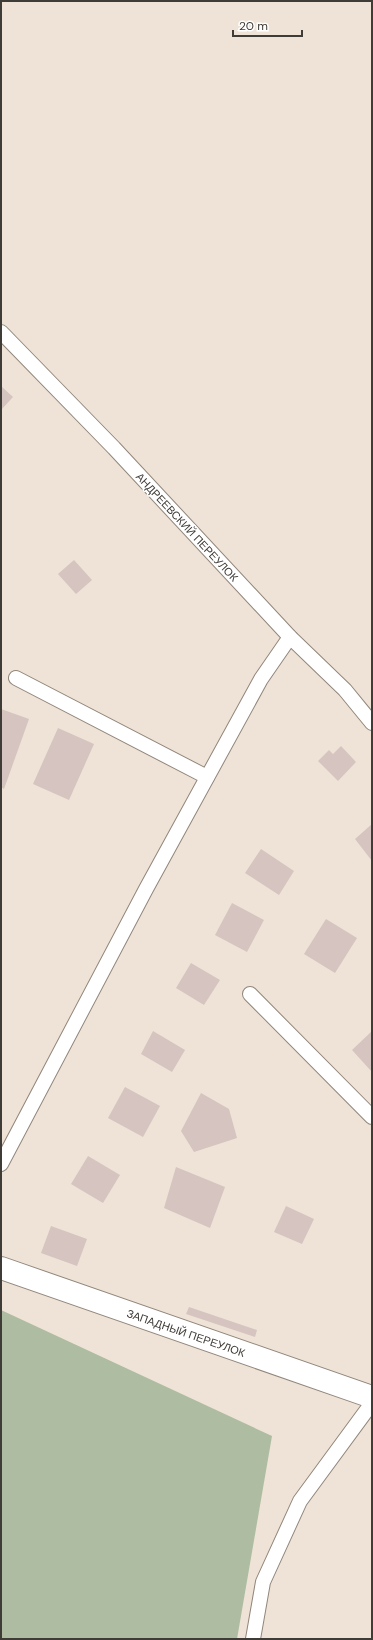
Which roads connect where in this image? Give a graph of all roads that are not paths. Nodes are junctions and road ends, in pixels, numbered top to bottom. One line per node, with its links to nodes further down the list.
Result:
1 (1, 332): 2 (lane, АНДРЕЕВСКИЙ ПЕРЕУЛОК)
2 (290, 637): 4 (lane, АНДРЕЕВСКИЙ ПЕРЕУЛОК); 5 (lane)
3 (16, 678): 5 (lane)
4 (372, 723)
5 (207, 777): 8 (lane)
6 (250, 994): 7 (lane)
7 (372, 1117)
8 (1, 1164)
9 (1, 1268): 10 (street, ЗАПАДНЫЙ ПЕРЕУЛОК)
10 (372, 1397)
11 (372, 1403): 12 (lane)
12 (252, 1639)

